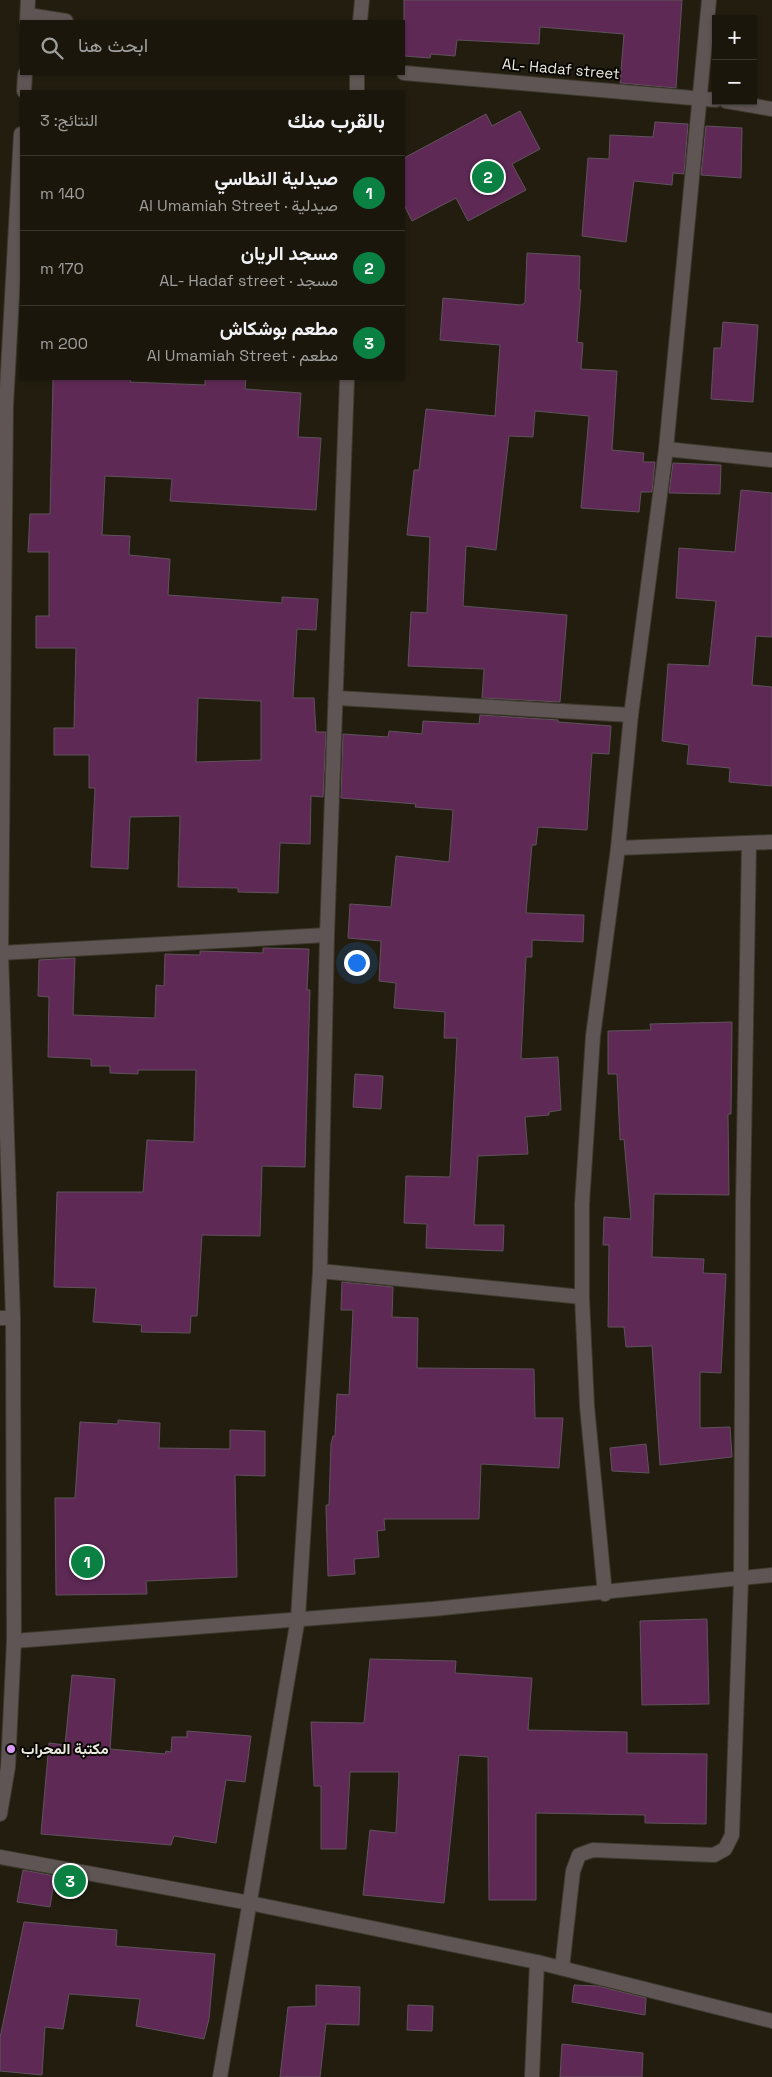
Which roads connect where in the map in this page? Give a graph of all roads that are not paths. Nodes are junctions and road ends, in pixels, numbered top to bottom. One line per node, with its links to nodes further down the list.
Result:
1 (28, 0): 4 (street)
2 (362, 0): 6 (street)
3 (709, 0): 12 (street)
4 (28, 18): 5 (street)
5 (53, 20)
6 (360, 20)
7 (405, 73): 12 (street, AL- Hadaf street)
8 (24, 75): 10 (street)
9 (357, 75): 11 (street)
10 (24, 90)
11 (357, 90)
12 (699, 97): 13 (street, AL- Hadaf street); 18 (street)
13 (712, 99)
14 (749, 105): 15 (street)
15 (772, 109)
16 (20, 152): 26 (street)
17 (348, 380): 20 (street)
18 (666, 449): 19 (street); 21 (street)
19 (772, 460)
20 (337, 698): 21 (street); 25 (street)
21 (631, 715): 24 (street)
22 (772, 842): 23 (street)
23 (749, 843): 24 (street); 31 (street)
24 (618, 848): 28 (street)
25 (327, 935): 26 (street); 27 (street)
26 (0, 953): 29 (street)
27 (320, 1272): 28 (street); 33 (street)
28 (582, 1298): 32 (street)
29 (7, 1318): 34 (street)
30 (772, 1575): 31 (street)
31 (741, 1580): 32 (street); 39 (street)
32 (605, 1594): 33 (street)
33 (298, 1618): 34 (street); 37 (street)
34 (14, 1641): 35 (street)
35 (0, 1814)
36 (0, 1857): 37 (street)
37 (250, 1903): 38 (street); 41 (street)
38 (537, 1962): 39 (street); 42 (street)
39 (562, 1968): 40 (street)
40 (772, 2021)
41 (220, 2077)
42 (532, 2077)

